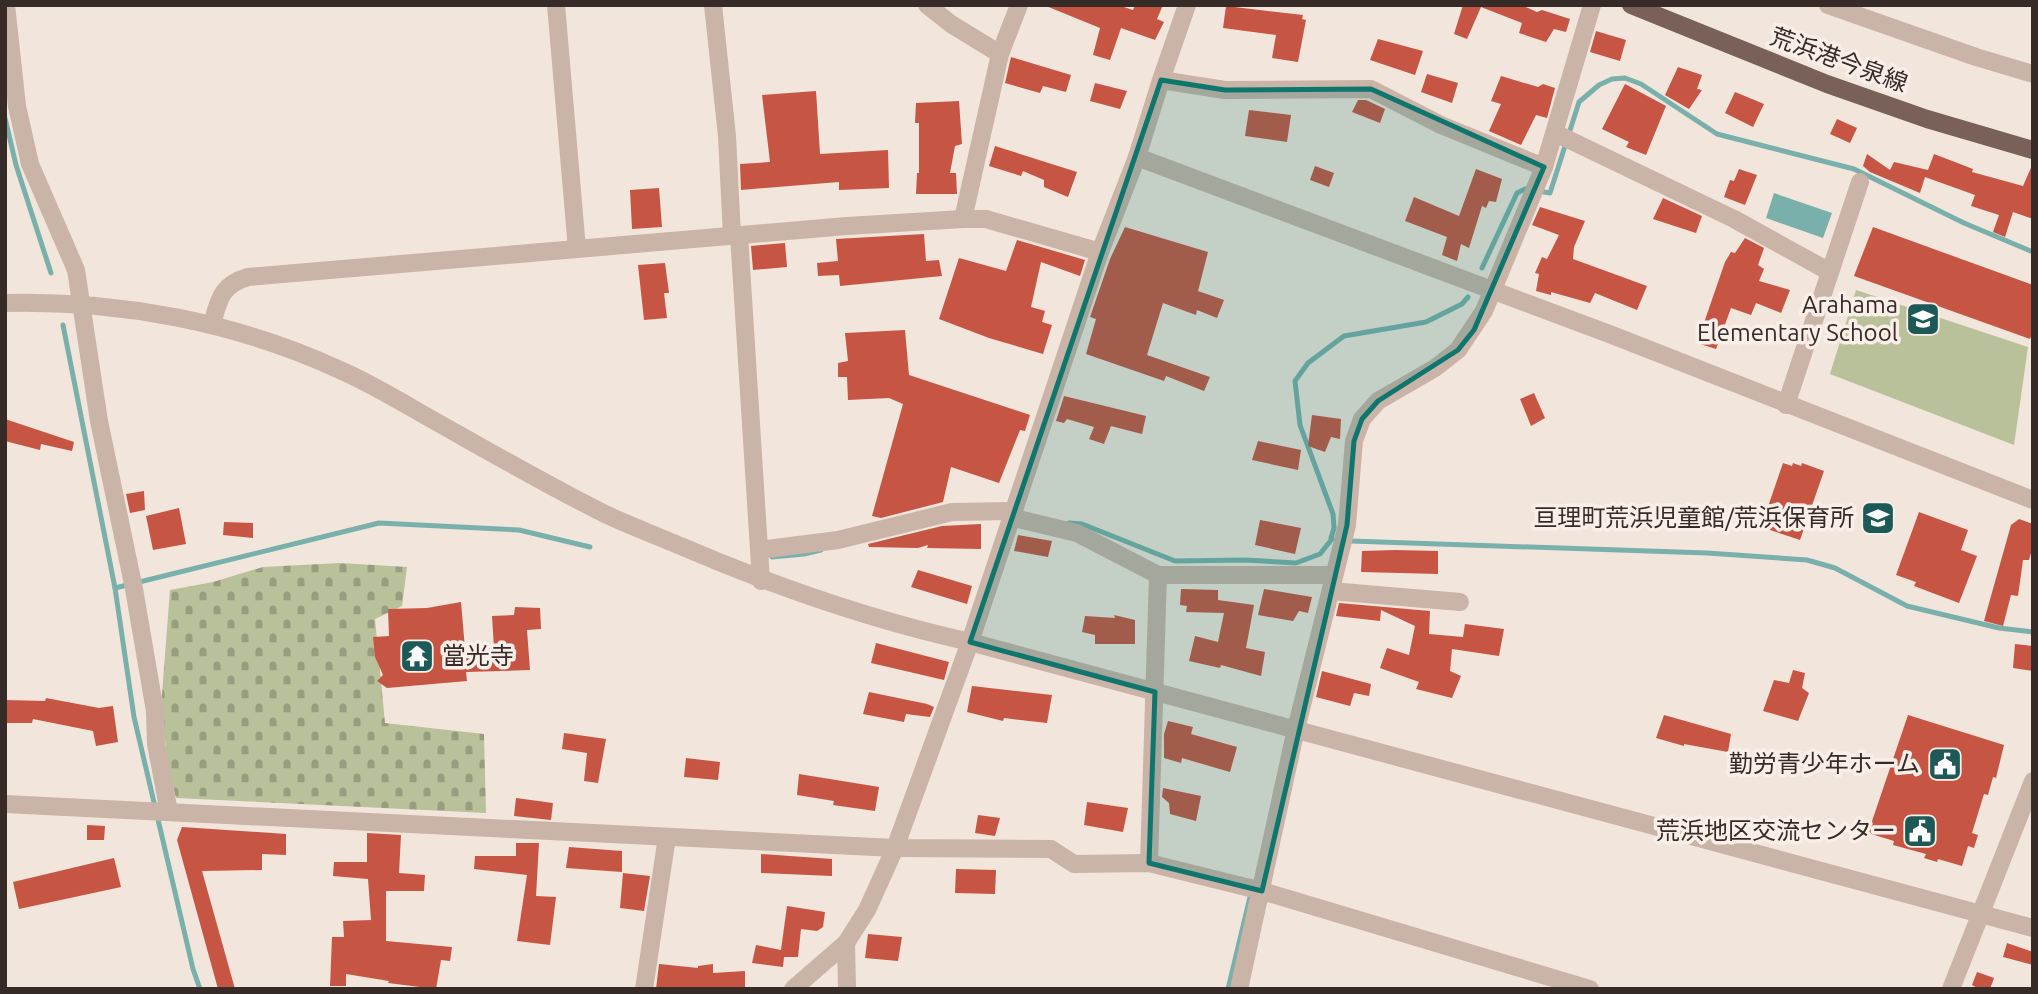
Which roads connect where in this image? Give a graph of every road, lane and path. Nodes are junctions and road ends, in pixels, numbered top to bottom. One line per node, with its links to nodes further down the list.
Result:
1 (6, 5): 25 (street)
2 (556, 5): 20 (street)
3 (713, 5): 19 (street)
4 (927, 5): 10 (street)
5 (1018, 5): 10 (street)
6 (1187, 5): 12 (street)
7 (1592, 5): 13 (street)
8 (1631, 5): 14 (main road, 荒浜港今泉線)
9 (1828, 5): 11 (street)
10 (1000, 54): 18 (street)
11 (2033, 74)
12 (1161, 80): 15 (street); 16 (street)
13 (1563, 137): 16 (street); 22 (street)
14 (2033, 150)
15 (1138, 157): 21 (street); 23 (street)
16 (1545, 167): 23 (street)
17 (1860, 181): 22 (street)
18 (963, 219): 19 (street); 21 (street)
19 (735, 235): 20 (street); 30 (street)
20 (577, 249): 26 (street)
21 (1100, 252): 29 (street)
22 (1830, 272): 27 (street)
23 (1493, 291): 27 (street); 33 (street)
24 (5, 303): 25 (street)
25 (83, 305): 26 (street); 40 (street)
26 (212, 324): 32 (street)
27 (1786, 405): 28 (street)
28 (2033, 500)
29 (1011, 514): 30 (street); 31 (street); 35 (street)
30 (766, 550): 32 (street)
31 (1158, 575): 33 (street); 36 (street)
32 (761, 580): 35 (street)
33 (1333, 583): 34 (street); 37 (street)
34 (1460, 602)
35 (970, 642): 36 (street); 42 (street)
36 (1155, 692): 37 (street); 43 (street)
37 (1296, 729): 44 (street); 45 (street)
38 (2033, 781): 45 (street)
39 (5, 804): 40 (street)
40 (159, 811): 41 (street)
41 (667, 837): 42 (street); 48 (street)
42 (894, 848): 43 (street); 47 (street)
43 (1149, 863): 44 (street)
44 (1262, 891): 51 (street); 52 (street)
45 (1981, 912): 46 (street); 53 (street)
46 (2033, 928)
47 (846, 943): 49 (street); 50 (street)
48 (644, 989)
49 (793, 989)
50 (847, 989)
51 (1239, 989)
52 (1590, 989)
53 (1951, 989)

